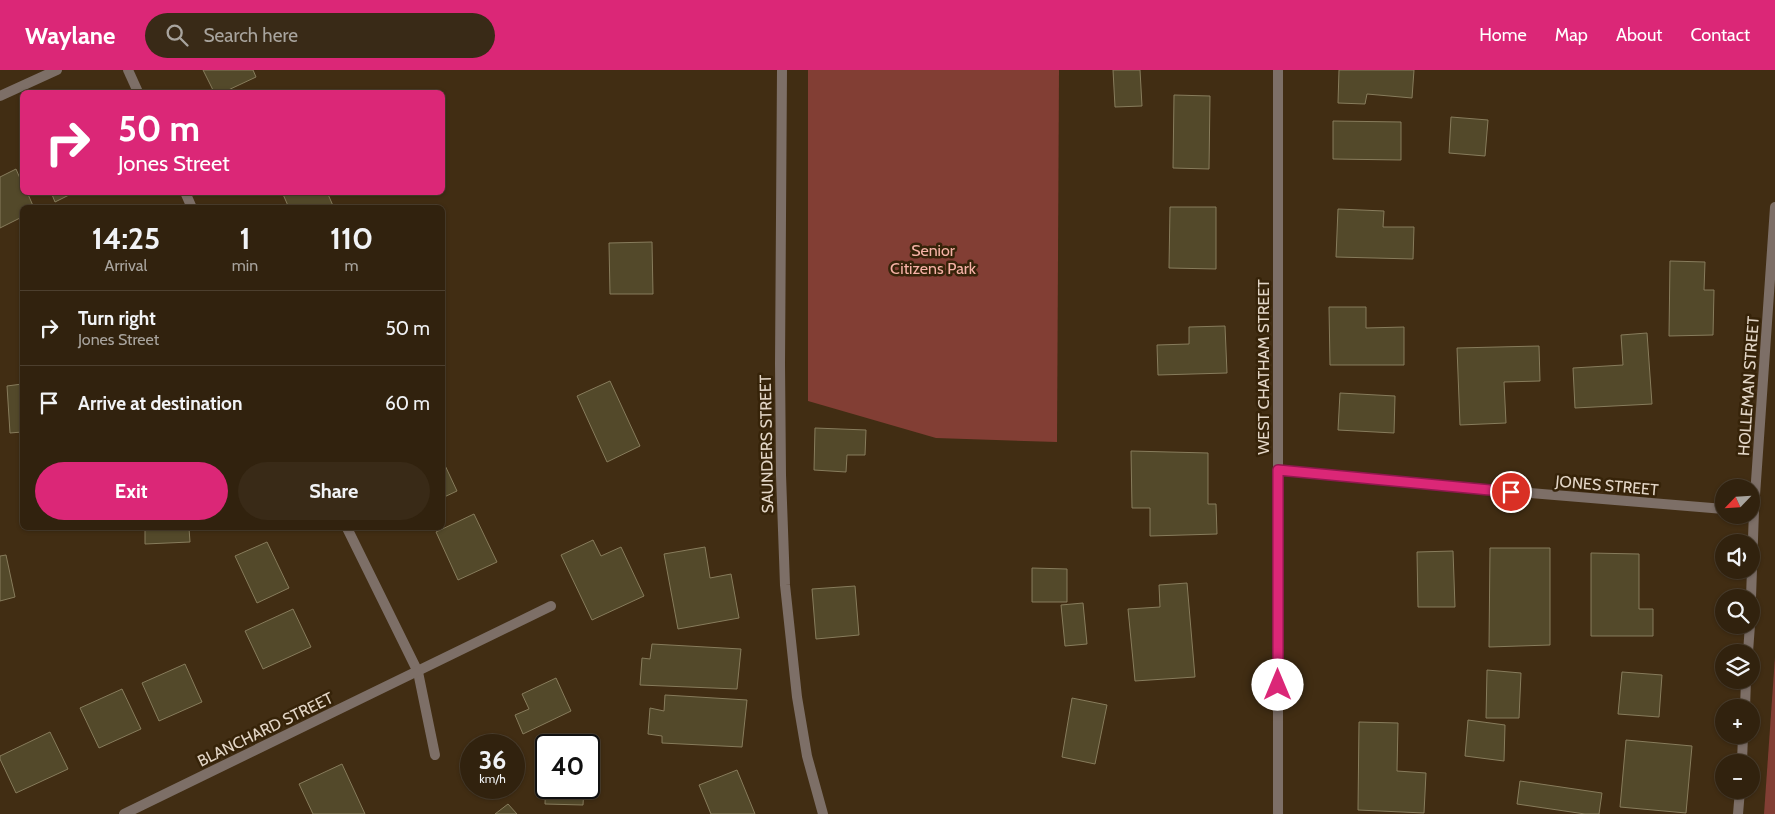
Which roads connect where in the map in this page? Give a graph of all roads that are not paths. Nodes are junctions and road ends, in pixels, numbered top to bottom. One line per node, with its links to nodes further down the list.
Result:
1 (57, 70): 6 (street)
2 (128, 70): 5 (street)
3 (782, 70): 19 (street, SAUNDERS STREET)
4 (1278, 70): 8 (street, WEST CHATHAM STREET)
5 (137, 90)
6 (0, 96)
7 (1775, 207): 9 (street, HOLLEMAN STREET)
8 (1278, 470): 10 (street, JONES STREET); 20 (street, WEST CHATHAM STREET)
9 (1755, 479)
10 (1715, 508)
11 (1753, 524): 13 (street, HOLLEMAN STREET)
12 (348, 530): 15 (street)
13 (1751, 589)
14 (551, 606): 15 (street, BLANCHARD STREET)
15 (418, 672): 16 (street); 18 (street, BLANCHARD STREET)
16 (435, 754)
17 (1739, 799): 21 (street)
18 (124, 814)
19 (823, 814)
20 (1278, 814)
21 (1738, 814)

